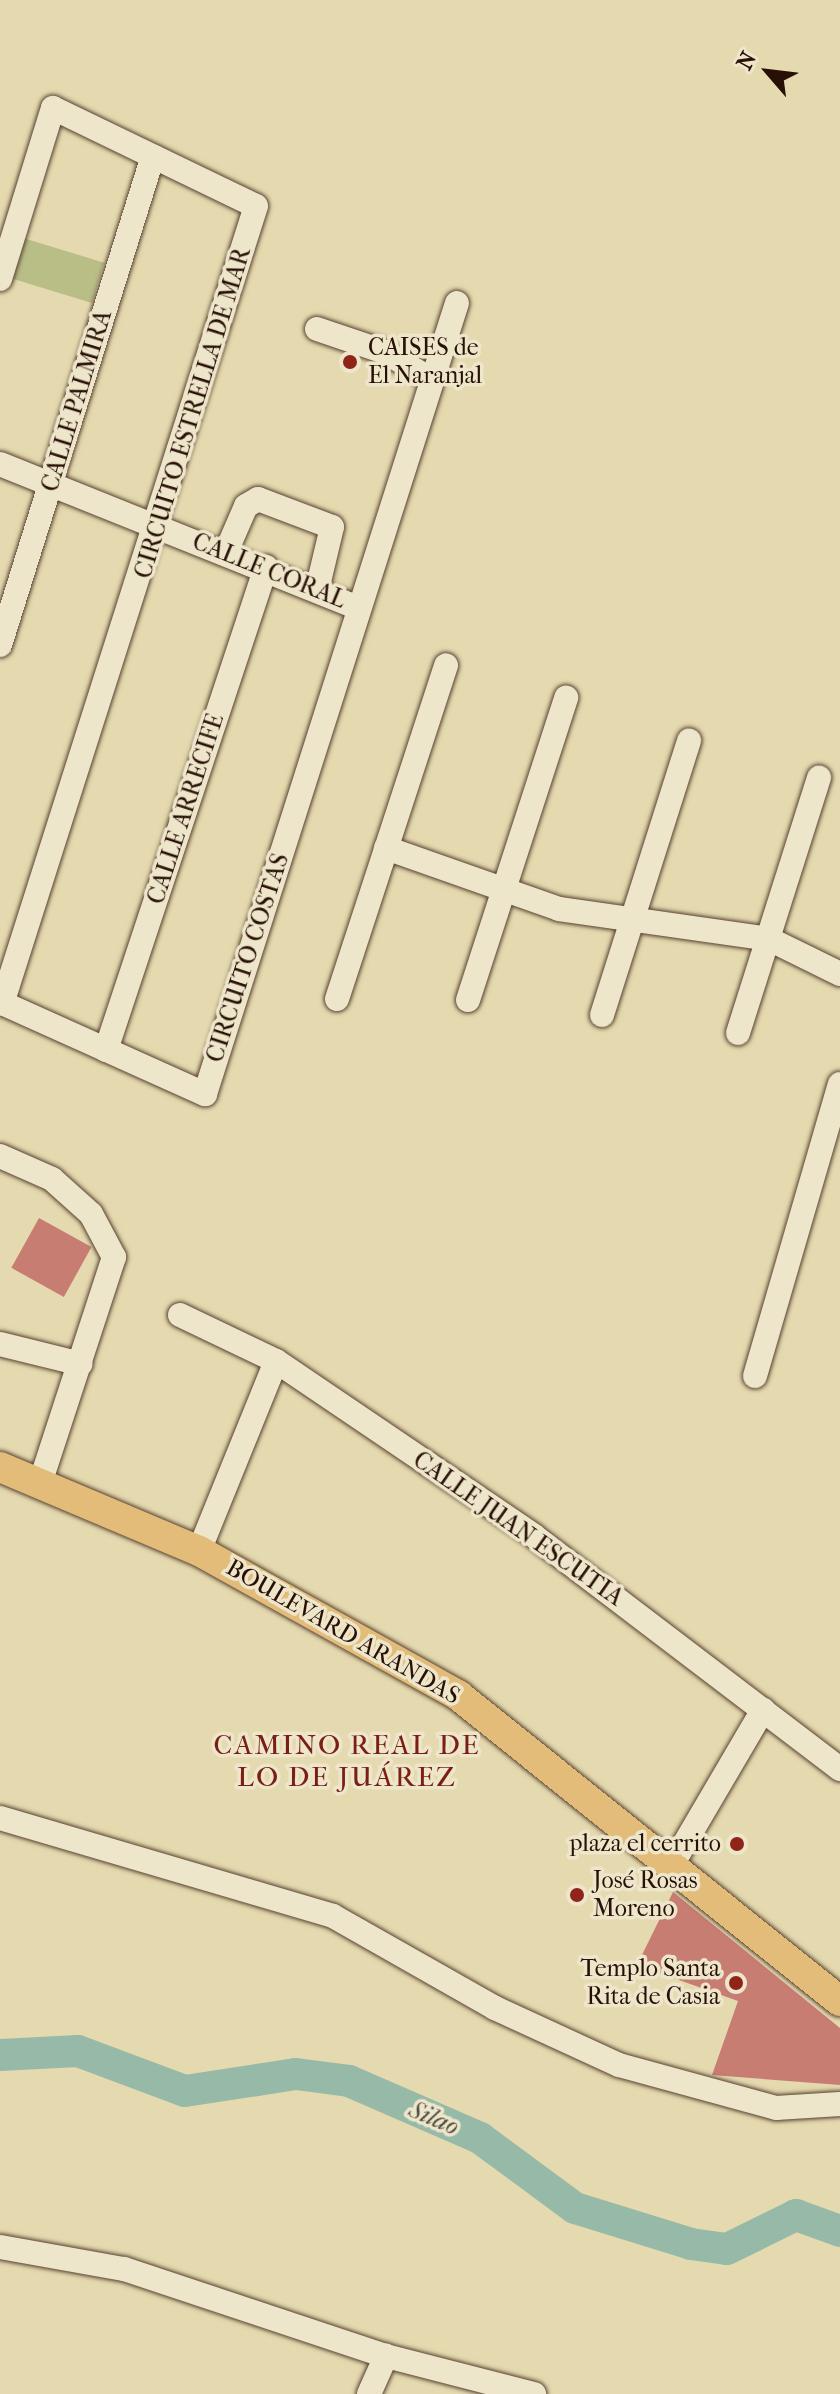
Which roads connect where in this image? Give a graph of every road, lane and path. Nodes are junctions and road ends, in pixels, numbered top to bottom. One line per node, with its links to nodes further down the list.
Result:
1 (153, 156): 2 (street, CIRCUITO ESTRELLA DE MAR); 7 (street, CALLE PALMIRA); 8 (street, CIRCUITO ESTRELLA DE MAR)
2 (0, 279)
3 (457, 303): 5 (street)
4 (317, 329): 5 (street)
5 (432, 380): 12 (street)
6 (0, 464): 7 (street, CALLE CORAL)
7 (51, 484): 8 (street, CALLE CORAL); 13 (street, CALLE PALMIRA)
8 (160, 526): 9 (street, CALLE CORAL); 25 (street, CIRCUITO ESTRELLA DE MAR)
9 (226, 552): 10 (street, CALLE CORAL); 11 (street)
10 (266, 567): 11 (street, CALLE CORAL); 28 (street, CALLE ARRECIFE)
11 (317, 590): 12 (street, CALLE CORAL)
12 (358, 608): 28 (street, CIRCUITO COSTAS)
13 (0, 645)
14 (446, 665): 18 (street)
15 (566, 698): 19 (street)
16 (689, 740): 20 (street)
17 (819, 778): 21 (street)
18 (386, 848): 19 (street); 23 (street)
19 (503, 893): 20 (street); 24 (street)
20 (632, 922): 21 (street); 26 (street)
21 (769, 939): 22 (street); 27 (street)
22 (840, 974)
23 (337, 999)
24 (468, 1000)
25 (1, 1003): 28 (street, CIRCUITO COSTAS)
26 (602, 1015)
27 (738, 1033)
28 (106, 1050)
29 (840, 1084): 35 (street)
30 (0, 1156): 34 (street)
31 (180, 1315): 33 (street, CALLE JUAN ESCUTIA)
32 (0, 1344): 34 (street)
33 (276, 1361): 38 (street); 39 (street, CALLE JUAN ESCUTIA)
34 (81, 1364): 37 (street)
35 (755, 1376)
36 (0, 1467): 37 (main road, BOULEVARD ARANDAS)
37 (41, 1480): 38 (main road, BOULEVARD ARANDAS)
38 (199, 1551): 42 (main road, BOULEVARD ARANDAS)
39 (763, 1710): 40 (street, CALLE JUAN ESCUTIA); 42 (street)
40 (840, 1769)
41 (0, 1818): 44 (street)
42 (669, 1870): 43 (main road, BOULEVARD ARANDAS)
43 (840, 2001)
44 (840, 2104)
45 (0, 2247): 46 (street)
46 (386, 2356): 47 (street); 48 (street)
47 (369, 2394)
48 (534, 2394)

